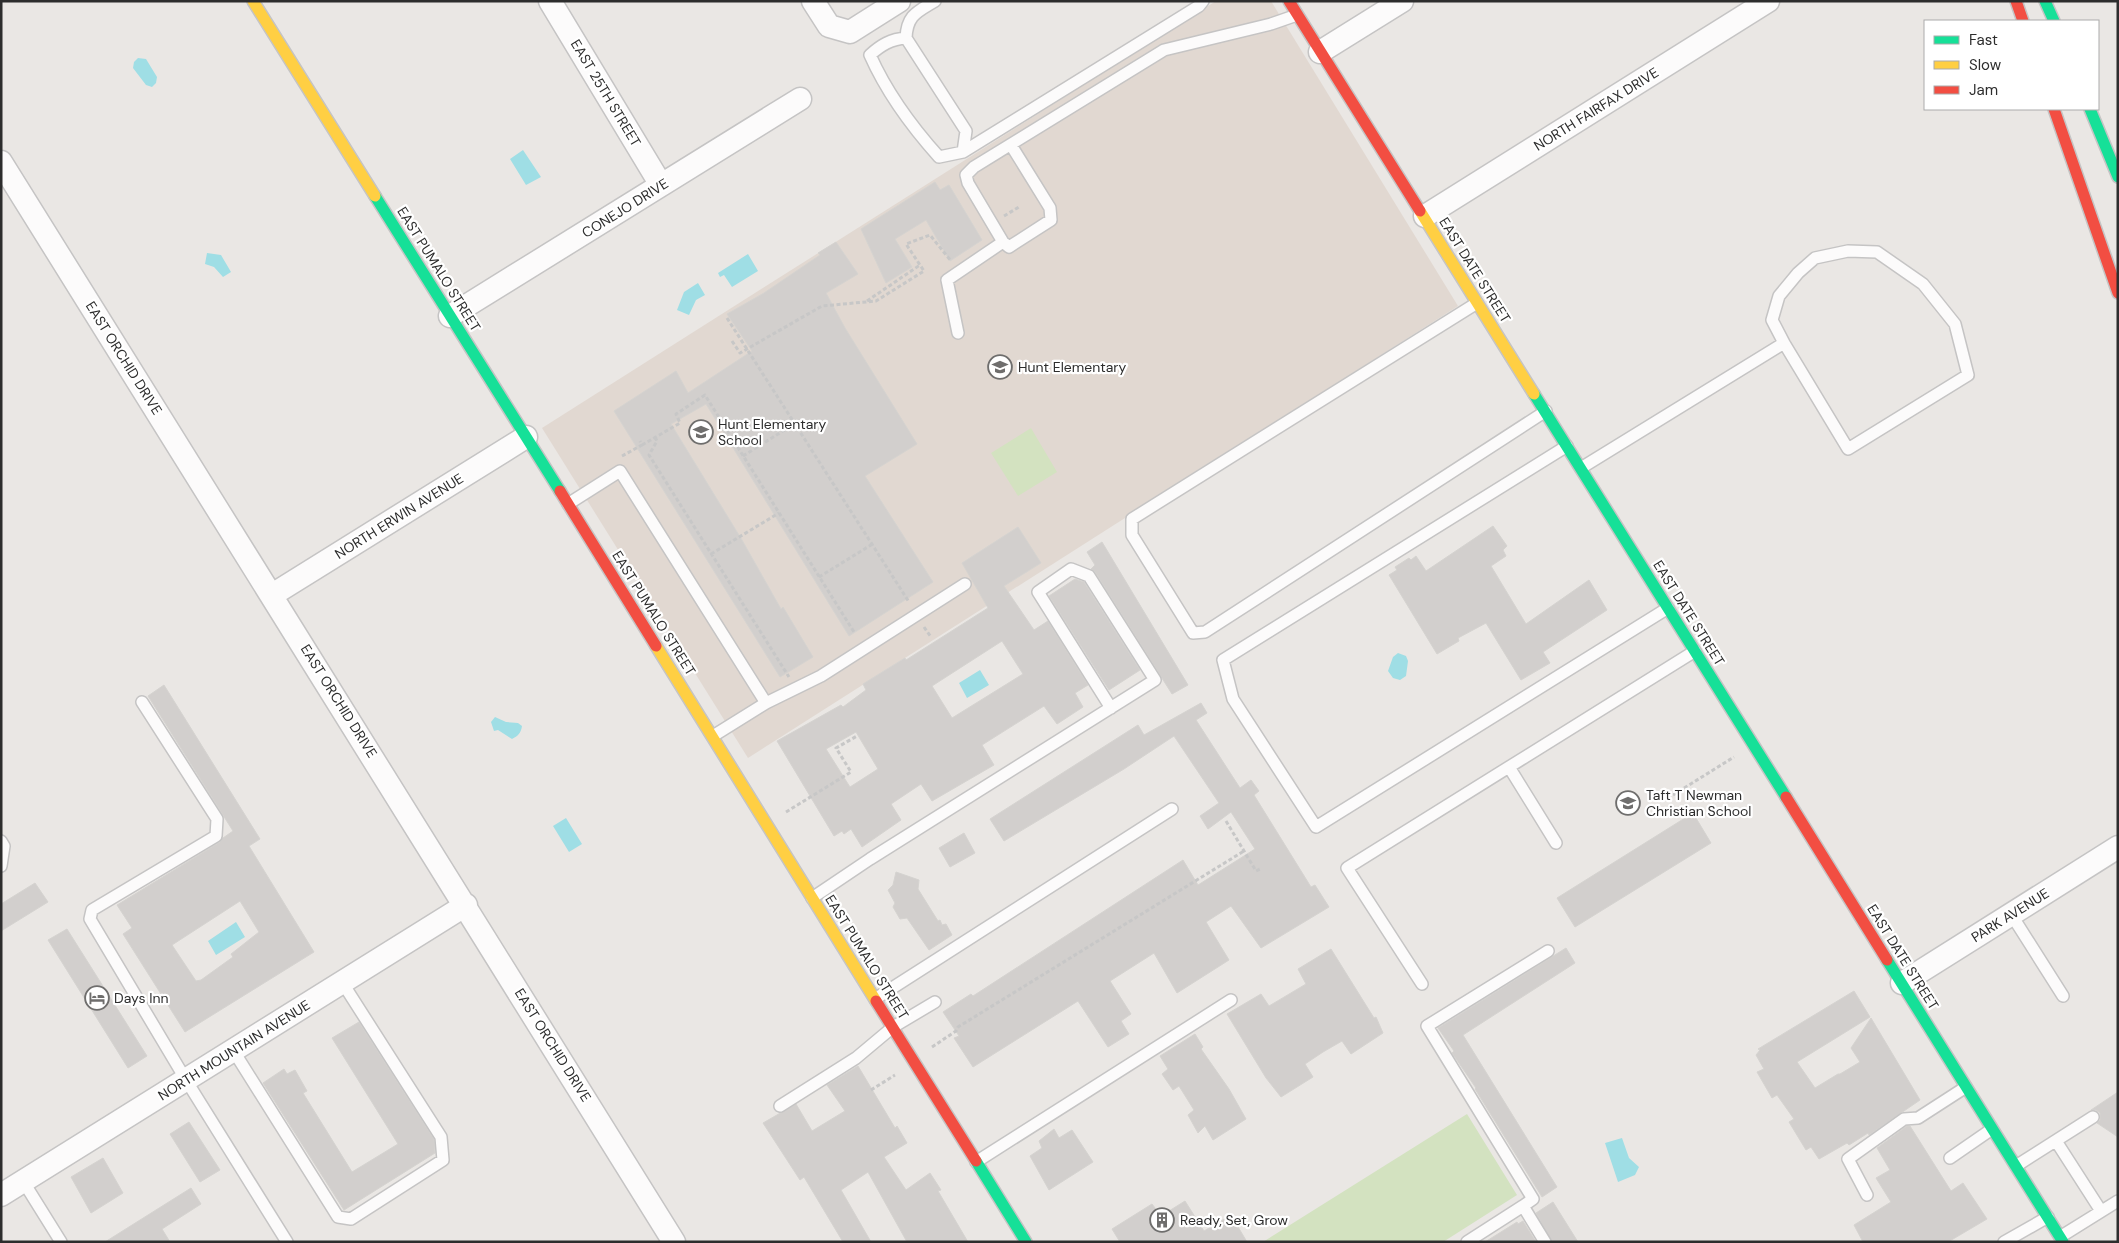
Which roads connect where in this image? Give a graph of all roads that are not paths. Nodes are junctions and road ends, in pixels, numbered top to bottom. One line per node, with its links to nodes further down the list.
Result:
1 (253, 1): 29 (main road, EAST PUMALO STREET)
2 (550, 1): 24 (street, EAST 25TH STREET)
3 (813, 1): 11 (street)
4 (935, 1): 11 (lane)
5 (1203, 1): 21 (lane)
6 (1289, 1): 12 (main road, EAST DATE STREET)
7 (1402, 1): 16 (street)
8 (1768, 1): 25 (street, NORTH FAIRFAX DRIVE)
9 (2016, 1): 13 (main road)
10 (2045, 1): 14 (main road)
11 (905, 9): 15 (lane)
12 (1297, 15): 16 (main road, EAST DATE STREET); 20 (lane)
13 (2023, 20)
14 (2054, 20)
15 (906, 38): 21 (lane); 21 (lane)
16 (1320, 52): 25 (main road, EAST DATE STREET)
17 (800, 100): 24 (street, CONEJO DRIVE)
18 (2054, 110): 27 (main road)
19 (2090, 110): 23 (main road)
20 (1011, 145): 26 (lane); 26 (lane)
21 (963, 152)
22 (1, 162): 38 (street, EAST ORCHID DRIVE)
23 (2118, 177)
24 (662, 185): 29 (street, CONEJO DRIVE)
25 (1425, 216): 28 (main road, EAST DATE STREET)
26 (1003, 242): 30 (lane)
27 (2118, 293)
28 (1477, 303): 32 (main road, EAST DATE STREET); 32 (lane)
29 (450, 316): 33 (main road, EAST PUMALO STREET)
30 (958, 333)
31 (1784, 343): 31 (lane); 35 (lane)
32 (1546, 412): 34 (main road, EAST DATE STREET)
33 (526, 436): 36 (main road, EAST PUMALO STREET); 38 (street, NORTH ERWIN AVENUE)
34 (1567, 446): 35 (main road, EAST DATE STREET); 39 (lane)
35 (1581, 468): 39 (main road, EAST DATE STREET)
36 (568, 504): 42 (lane); 44 (main road, EAST PUMALO STREET)
37 (965, 584): 42 (lane)
38 (272, 595): 52 (street, EAST ORCHID DRIVE)
39 (1668, 608): 40 (main road, EAST DATE STREET)
40 (1695, 651): 45 (lane); 56 (main road, EAST DATE STREET)
41 (142, 702): 64 (lane)
42 (766, 703): 44 (lane)
43 (1110, 708): 43 (lane); 51 (lane)
44 (713, 736): 51 (main road, EAST PUMALO STREET)
45 (1509, 767): 48 (lane); 57 (lane)
46 (1172, 809): 59 (lane)
47 (1, 841): 50 (lane)
48 (1556, 843)
49 (2118, 847): 53 (street, PARK AVENUE)
50 (1, 866)
51 (812, 898): 59 (main road, EAST PUMALO STREET)
52 (466, 905): 55 (street, NORTH MOUNTAIN AVENUE); 83 (street, EAST ORCHID DRIVE)
53 (2011, 914): 56 (street, PARK AVENUE); 58 (lane)
54 (1548, 951): 77 (lane)
55 (342, 982): 63 (street, NORTH MOUNTAIN AVENUE); 63 (lane)
56 (1902, 983): 65 (main road, EAST DATE STREET)
57 (1422, 984)
58 (2063, 996)
59 (875, 999): 62 (main road, EAST PUMALO STREET)
60 (1231, 1000): 71 (lane)
61 (935, 1002): 62 (lane)
62 (893, 1028): 66 (lane); 71 (main road, EAST PUMALO STREET)
63 (232, 1050): 64 (street, NORTH MOUNTAIN AVENUE)
64 (186, 1080): 73 (street, NORTH MOUNTAIN AVENUE); 82 (lane)
65 (1966, 1087): 68 (main road, EAST DATE STREET); 75 (lane)
66 (780, 1106)
67 (2093, 1117): 69 (lane)
68 (1992, 1129): 70 (lane); 72 (main road, EAST DATE STREET)
69 (2056, 1141): 72 (lane); 78 (lane)
70 (1950, 1158)
71 (976, 1162): 84 (main road, EAST PUMALO STREET)
72 (2016, 1166): 79 (main road, EAST DATE STREET)
73 (24, 1181): 74 (street, NORTH MOUNTAIN AVENUE); 81 (lane)
74 (1, 1195)
75 (1867, 1195)
76 (2118, 1201): 78 (lane)
77 (1523, 1206): 85 (lane); 86 (lane)
78 (2101, 1211): 80 (lane)
79 (2048, 1217): 80 (main road, EAST DATE STREET); 87 (lane)
80 (2062, 1239)
81 (61, 1242)
82 (287, 1242)
83 (674, 1242)
84 (1026, 1242)
85 (1467, 1242)
86 (1545, 1242)
87 (2004, 1242)

